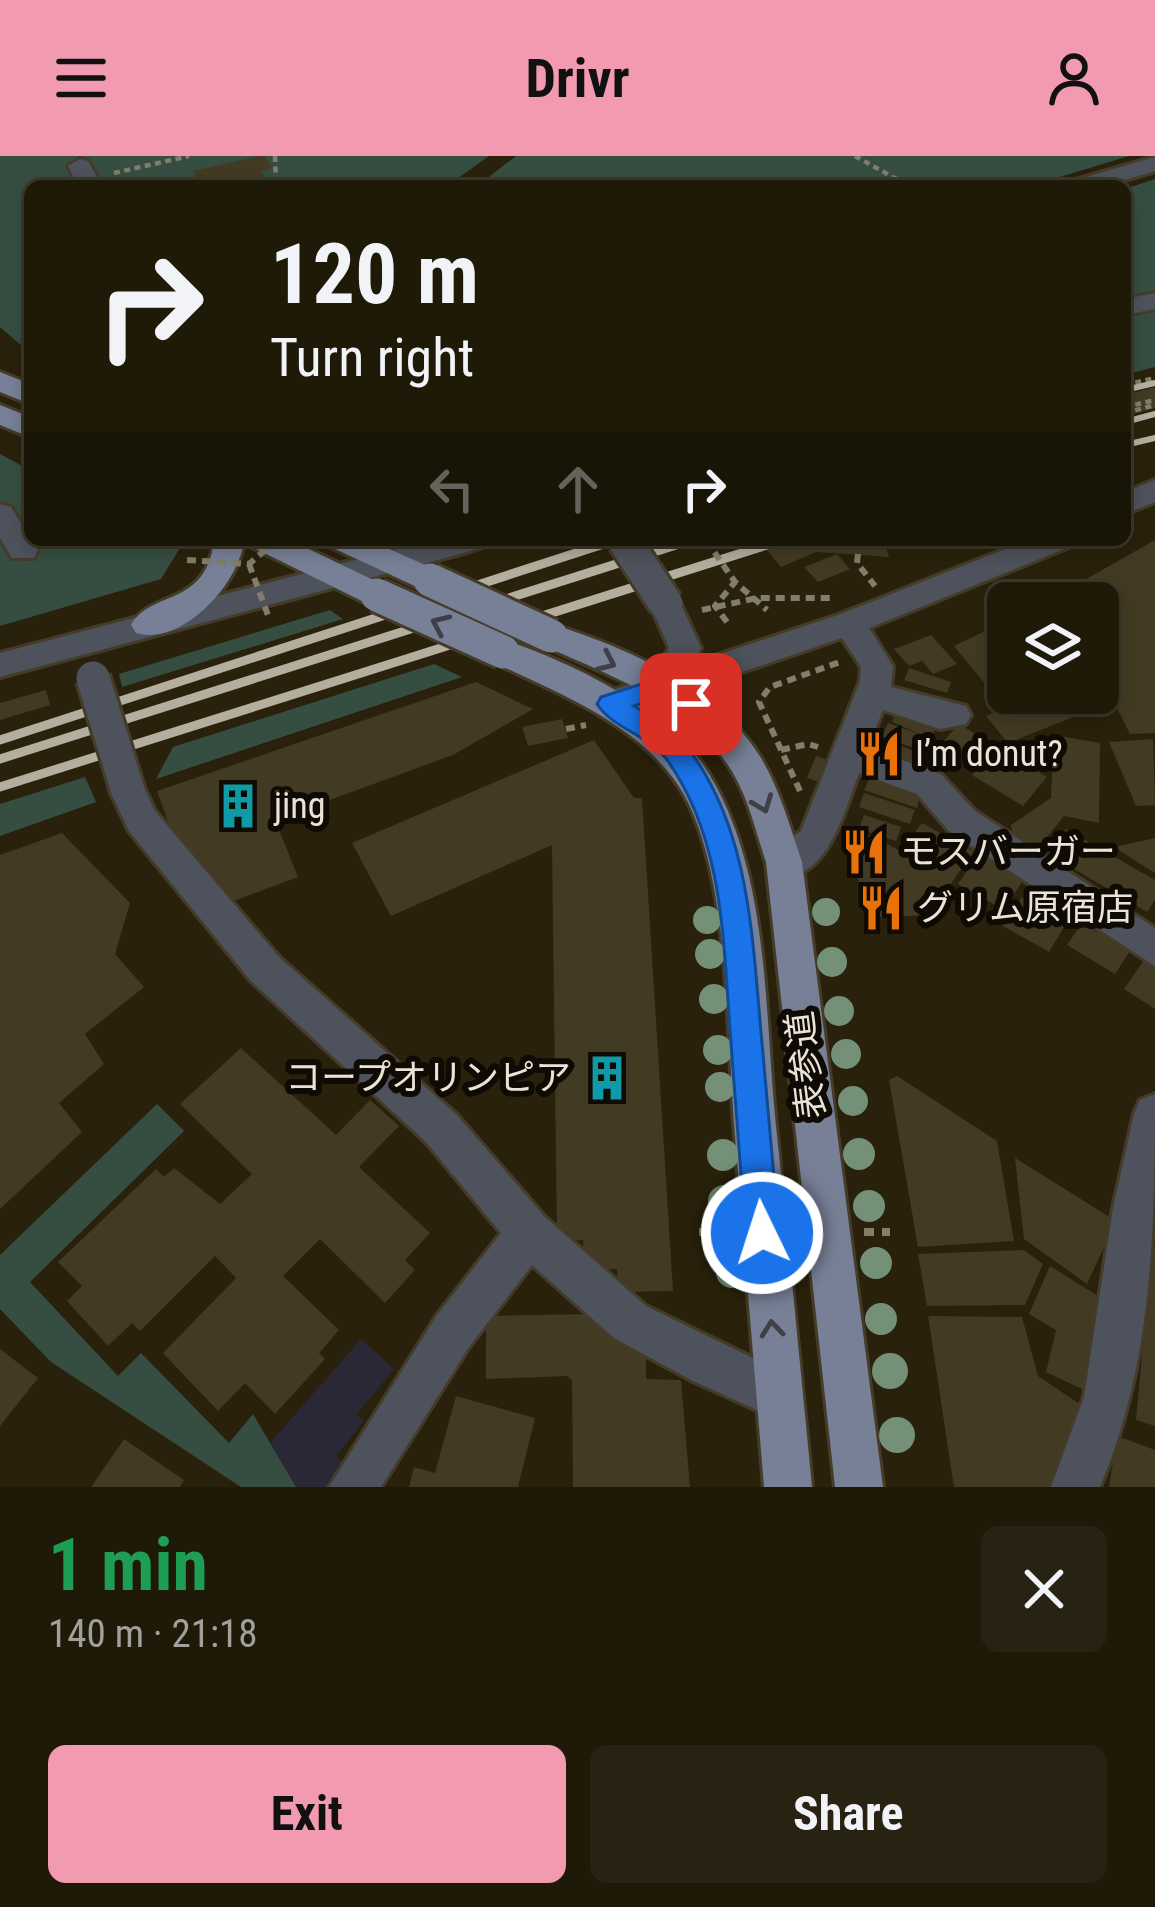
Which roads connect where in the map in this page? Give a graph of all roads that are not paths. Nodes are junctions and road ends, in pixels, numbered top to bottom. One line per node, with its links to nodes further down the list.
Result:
1 (1155, 164): 2 (street)
2 (1100, 180)
3 (0, 514): 9 (street)
4 (354, 546): 10 (main road, 表参道)
5 (451, 546): 10 (street)
6 (629, 546): 16 (street, bridge)
7 (1043, 546): 12 (street)
8 (247, 548): 11 (main road, 表参道); 13 (main road)
9 (23, 550)
10 (392, 564): 11 (street); 16 (main road, 表参道, one-way to 16, bridge)
11 (338, 578): 13 (street); 18 (main road, 表参道, one-way to 11, bridge)
12 (852, 624): 16 (street); 17 (street)
13 (147, 626): 14 (street)
14 (84, 642): 15 (street); 24 (street, bridge)
15 (0, 665)
16 (663, 687): 18 (street); 21 (main road, 表参道, one-way to 21)
17 (872, 694): 19 (street); 20 (street)
18 (599, 714): 25 (main road, 表参道, one-way to 18)
19 (953, 715)
20 (841, 754): 21 (street); 22 (street)
21 (784, 862): 28 (main road, 表参道)
22 (1155, 949)
23 (1155, 1114): 29 (street)
24 (529, 1233): 25 (street); 26 (street)
25 (779, 1396): 27 (main road, 表参道)
26 (353, 1487)
27 (788, 1487)
28 (859, 1487)
29 (1075, 1487)

